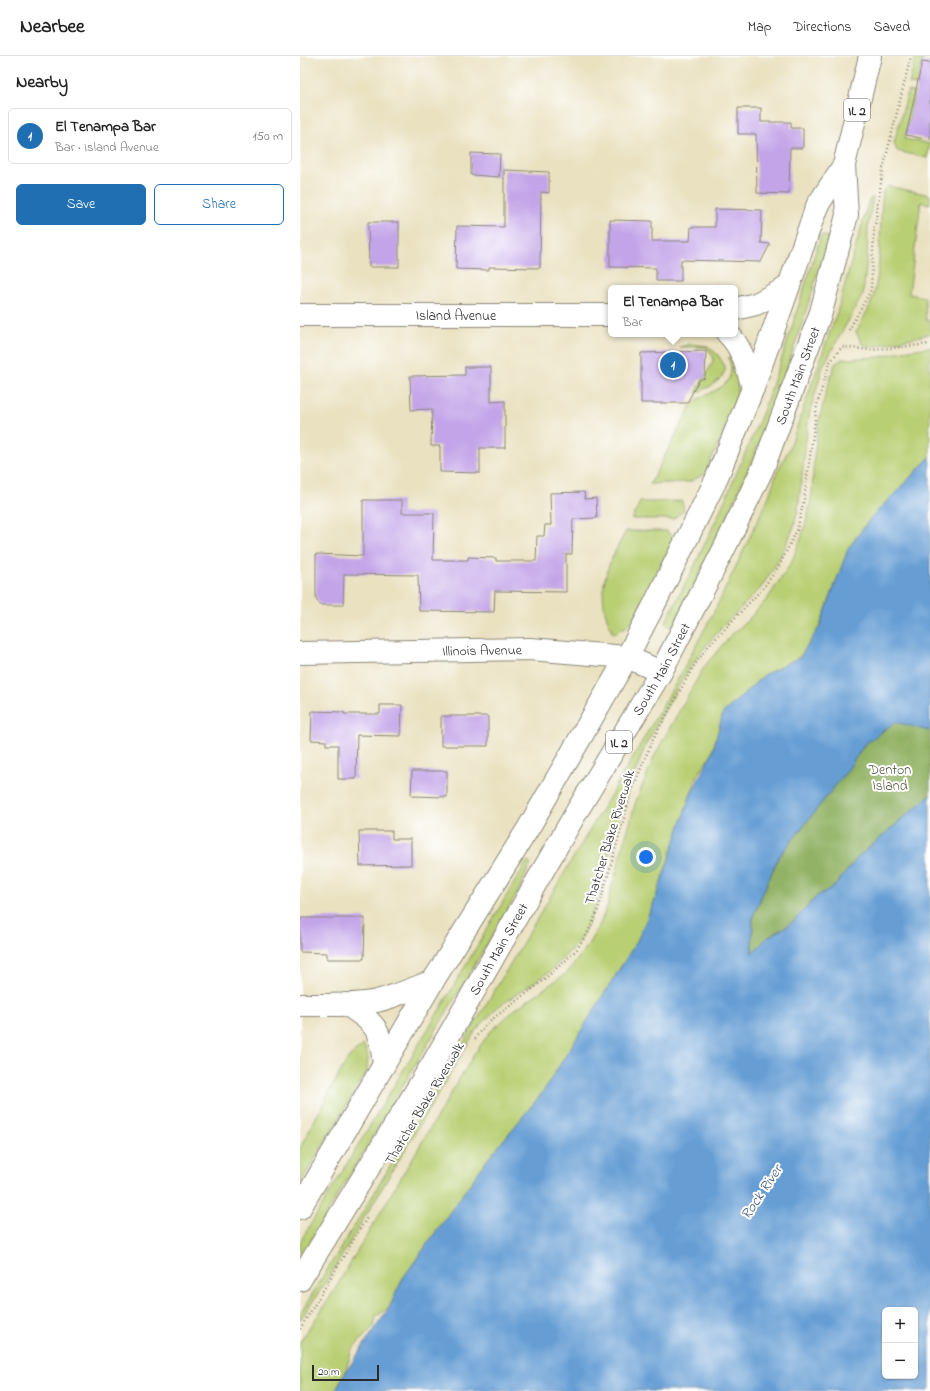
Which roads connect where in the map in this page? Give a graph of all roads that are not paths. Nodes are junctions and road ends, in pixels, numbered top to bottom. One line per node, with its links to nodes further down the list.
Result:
1 (870, 56): 2 (main road, South Main Street / IL 2)
2 (844, 165): 3 (main road, South Main Street / IL 2); 11 (main road, South Main Street / IL 2)
3 (788, 287): 4 (main road); 8 (main road, South Main Street / IL 2)
4 (738, 308)
5 (300, 315): 6 (main road, Island Avenue)
6 (608, 315)
7 (731, 337): 8 (main road)
8 (753, 388): 10 (main road, South Main Street / IL 2)
9 (300, 653): 10 (main road, Illinois Avenue)
10 (627, 657): 11 (main road, Illinois Avenue); 12 (main road, South Main Street / IL 2)
11 (661, 672): 17 (main road, South Main Street / IL 2)
12 (433, 981): 13 (main road); 15 (main road, South Main Street / IL 2)
13 (346, 1004): 14 (main road); 15 (main road)
14 (300, 1005)
15 (384, 1065): 16 (main road, South Main Street / IL 2)
16 (300, 1208)
17 (300, 1280)

